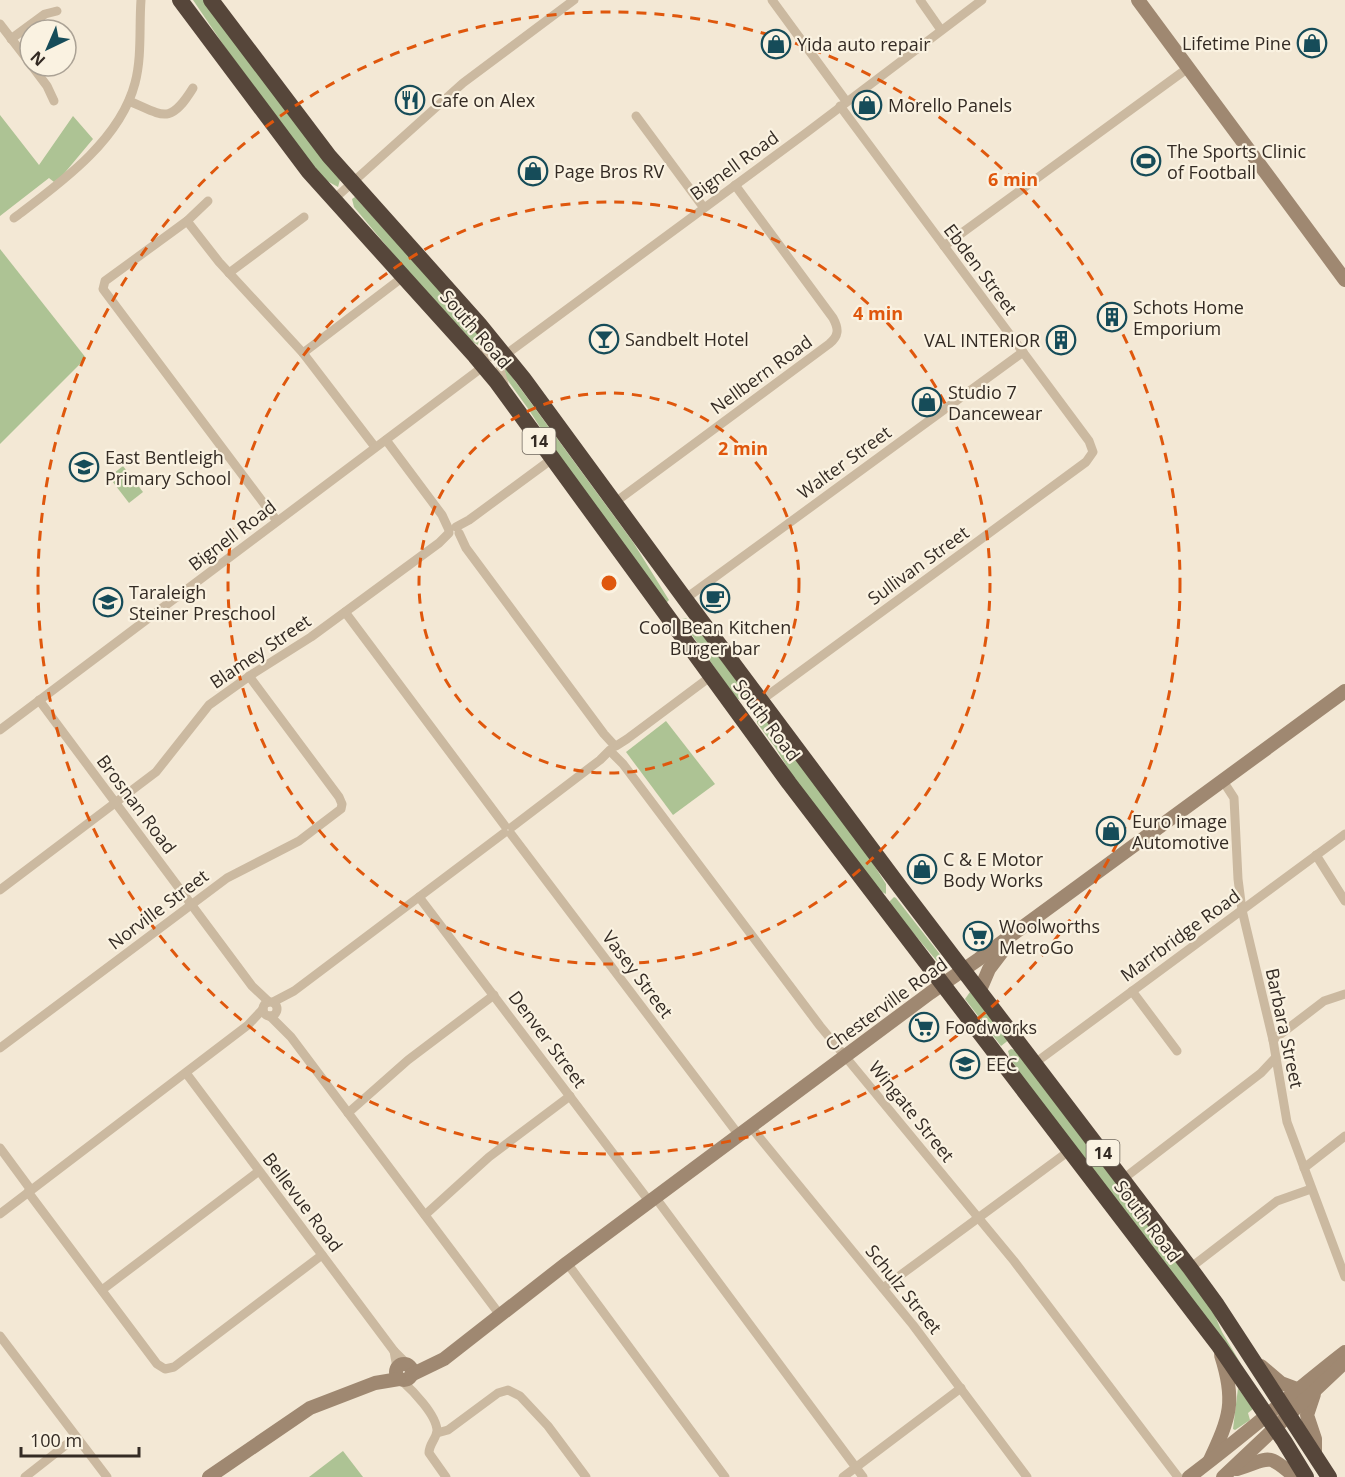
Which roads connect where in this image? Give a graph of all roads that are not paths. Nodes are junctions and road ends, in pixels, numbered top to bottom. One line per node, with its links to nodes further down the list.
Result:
1 (141, 0): 18 (street)
2 (180, 0): 23 (highway, South Road / 14)
3 (211, 0): 21 (highway, South Road / 14)
4 (574, 0): 21 (street)
5 (772, 0): 19 (street, Ebden Street)
6 (920, 0): 11 (street)
7 (982, 0): 11 (street, Bignell Road)
8 (1138, 0): 14 (street)
9 (57, 11): 12 (street)
10 (0, 24): 12 (street)
11 (941, 30): 19 (street, Bignell Road)
12 (11, 39): 13 (street)
13 (18, 48)
14 (1188, 68): 31 (street); 34 (street)
15 (42, 78): 17 (street)
16 (193, 88): 18 (street)
17 (54, 101)
18 (129, 101): 26 (street)
19 (843, 104): 22 (street, Bignell Road); 31 (street, Ebden Street)
20 (636, 116): 25 (street)
21 (352, 183): 23 (street); 38 (highway, South Road / 14)
22 (735, 185): 25 (street, Bignell Road); 45 (street, Nellbern Road)
23 (333, 200): 33 (highway, South Road / 14)
24 (208, 201): 30 (street)
25 (704, 208): 38 (street, Bignell Road)
26 (24, 211): 28 (street); 29 (street)
27 (304, 217): 32 (street)
28 (14, 218)
29 (30, 220)
30 (187, 221): 32 (street); 46 (street)
31 (944, 246): 36 (street, Ebden Street)
32 (229, 273): 37 (street)
33 (403, 277): 35 (highway, South Road / 14); 37 (street)
34 (1345, 280)
35 (468, 348): 38 (street); 39 (highway, South Road / 14)
36 (1023, 352): 43 (street, Ebden Street); 48 (street, Walter Street)
37 (303, 353): 42 (street)
38 (504, 356): 40 (street); 45 (highway, South Road / 14)
39 (484, 366): 40 (highway, South Road / 14); 41 (street, Bignell Road)
40 (506, 396): 44 (highway, South Road / 14)
41 (386, 440): 42 (street, Bignell Road); 47 (street, Wingate Street)
42 (375, 447): 46 (street, Bignell Road)
43 (1093, 452): 55 (street, Sullivan Street)
44 (552, 459): 47 (street, Blamey Street); 50 (highway, South Road / 14)
45 (614, 503): 48 (highway, South Road / 14)
46 (277, 521): 54 (street, Bignell Road)
47 (454, 532): 49 (street, Blamey Street); 58 (street, Wingate Street)
48 (684, 599): 50 (highway); 55 (highway, South Road / 14)
49 (345, 612): 51 (street, Blamey Street); 61 (street, Vasey Street)
50 (664, 614): 52 (highway, South Road / 14)
51 (249, 676): 60 (street, Blamey Street); 69 (street, Norville Street)
52 (710, 677): 56 (highway, South Road / 14); 58 (street)
53 (1345, 691): 59 (street, Chesterville Road)
54 (39, 700): 57 (street, Bignell Road); 60 (street, Brosnan Road)
55 (760, 701): 56 (highway); 64 (highway, South Road / 14)
56 (739, 717): 68 (highway, South Road / 14)
57 (0, 730)
58 (614, 750): 61 (street); 84 (street, Wingate Street)
59 (1223, 781): 70 (street, Barbara Street); 71 (street, Chesterville Road)
60 (116, 803): 65 (street, Blamey Street); 69 (street, Brosnan Road)
61 (508, 830): 66 (street); 92 (street, Vasey Street)
62 (1345, 834): 63 (street, Marrbridge Road)
63 (1316, 855): 67 (street); 70 (street, Marrbridge Road)
64 (900, 887): 68 (highway); 72 (highway, South Road / 14)
65 (0, 890)
66 (419, 897): 77 (street, Denver Street); 78 (street)
67 (1345, 901)
68 (879, 903): 73 (highway, South Road / 14)
69 (191, 905): 78 (street, Brosnan Road); 81 (street, Norville Street)
70 (1242, 910): 75 (street, Marrbridge Road); 80 (street, Barbara Street)
71 (1017, 932): 72 (street, Chesterville Road); 74 (street)
72 (964, 970): 73 (street, Chesterville Road); 74 (highway, South Road / 14)
73 (941, 984): 83 (highway, South Road / 14); 84 (street, Chesterville Road)
74 (980, 990): 79 (highway, South Road / 14)
75 (1132, 991): 82 (street); 86 (street, Marrbridge Road)
76 (1345, 994): 80 (street)
77 (494, 995): 90 (street, Denver Street); 91 (street)
78 (270, 1009): 87 (street); 91 (street, Brosnan Road)
79 (1016, 1038): 83 (highway); 86 (highway, South Road / 14)
80 (1273, 1040): 85 (street, Barbara Street)
81 (0, 1048)
82 (1177, 1051)
83 (995, 1054): 95 (highway, South Road / 14)
84 (844, 1056): 92 (street, Chesterville Road); 104 (street, Wingate Street)
85 (1276, 1057): 88 (street); 89 (street, Barbara Street)
86 (1035, 1063): 98 (highway, South Road / 14)
87 (186, 1073): 97 (street, Bellevue Road); 100 (street)
88 (1261, 1073): 89 (street); 98 (street)
89 (1281, 1087): 96 (street, Barbara Street)
90 (570, 1096): 101 (street, Denver Street); 103 (street)
91 (348, 1113): 103 (street, Brosnan Road)
92 (744, 1130): 101 (street, Chesterville Road); 109 (street, Schulz Street)
93 (1345, 1136): 96 (street)
94 (0, 1148): 100 (street)
95 (1069, 1150): 104 (street); 113 (highway, South Road / 14)
96 (1304, 1168): 99 (street, Barbara Street)
97 (259, 1171): 105 (street, Bellevue Road); 110 (street)
98 (1123, 1179): 107 (highway, South Road / 14)
99 (1311, 1189): 107 (street); 108 (street, Barbara Street)
100 (30, 1191): 102 (street); 110 (street)
101 (652, 1199): 106 (street, Chesterville Road); 129 (street, Denver Street)
102 (0, 1214)
103 (425, 1215): 111 (street, Brosnan Road)
104 (978, 1217): 109 (street); 140 (street, Wingate Street)
105 (322, 1255): 110 (street); 119 (street, Bellevue Road)
106 (567, 1263): 111 (street, Chesterville Road); 136 (street)
107 (1190, 1268): 117 (highway, South Road / 14)
108 (1345, 1277)
109 (883, 1288): 120 (street, Schulz Street)
110 (102, 1290)
111 (500, 1315): 119 (street, Chesterville Road)
112 (0, 1336): 114 (street)
113 (1219, 1346): 124 (highway, South Road / 14); 128 (street)
114 (9, 1348): 116 (street); 126 (street)
115 (1345, 1352): 121 (street)
116 (0, 1355)
117 (1252, 1359): 121 (street); 123 (highway, South Road / 14)
118 (1345, 1362): 122 (street)
119 (404, 1372): 125 (street); 133 (street, Chesterville Road)
120 (961, 1388): 129 (street); 139 (street, Schulz Street)
121 (1297, 1389): 123 (street)
122 (1315, 1392): 123 (street); 127 (street)
123 (1284, 1409): 124 (street); 127 (highway, South Road / 14)
124 (1270, 1423): 128 (street); 130 (street); 143 (highway, South Road / 14)
125 (436, 1433): 134 (street); 135 (street)
126 (76, 1437): 131 (street); 132 (street)
127 (1316, 1456): 144 (highway, South Road / 14)
128 (1209, 1462): 141 (street)
129 (856, 1467): 137 (street); 138 (street, Denver Street)
130 (1227, 1474): 142 (street)
131 (25, 1477)
132 (107, 1477)
133 (209, 1477)
134 (446, 1477)
135 (586, 1477)
136 (725, 1477)
137 (843, 1477)
138 (863, 1477)
139 (1027, 1477)
140 (1178, 1477)
141 (1189, 1477)
142 (1295, 1477)
143 (1306, 1477)
144 (1329, 1477)

